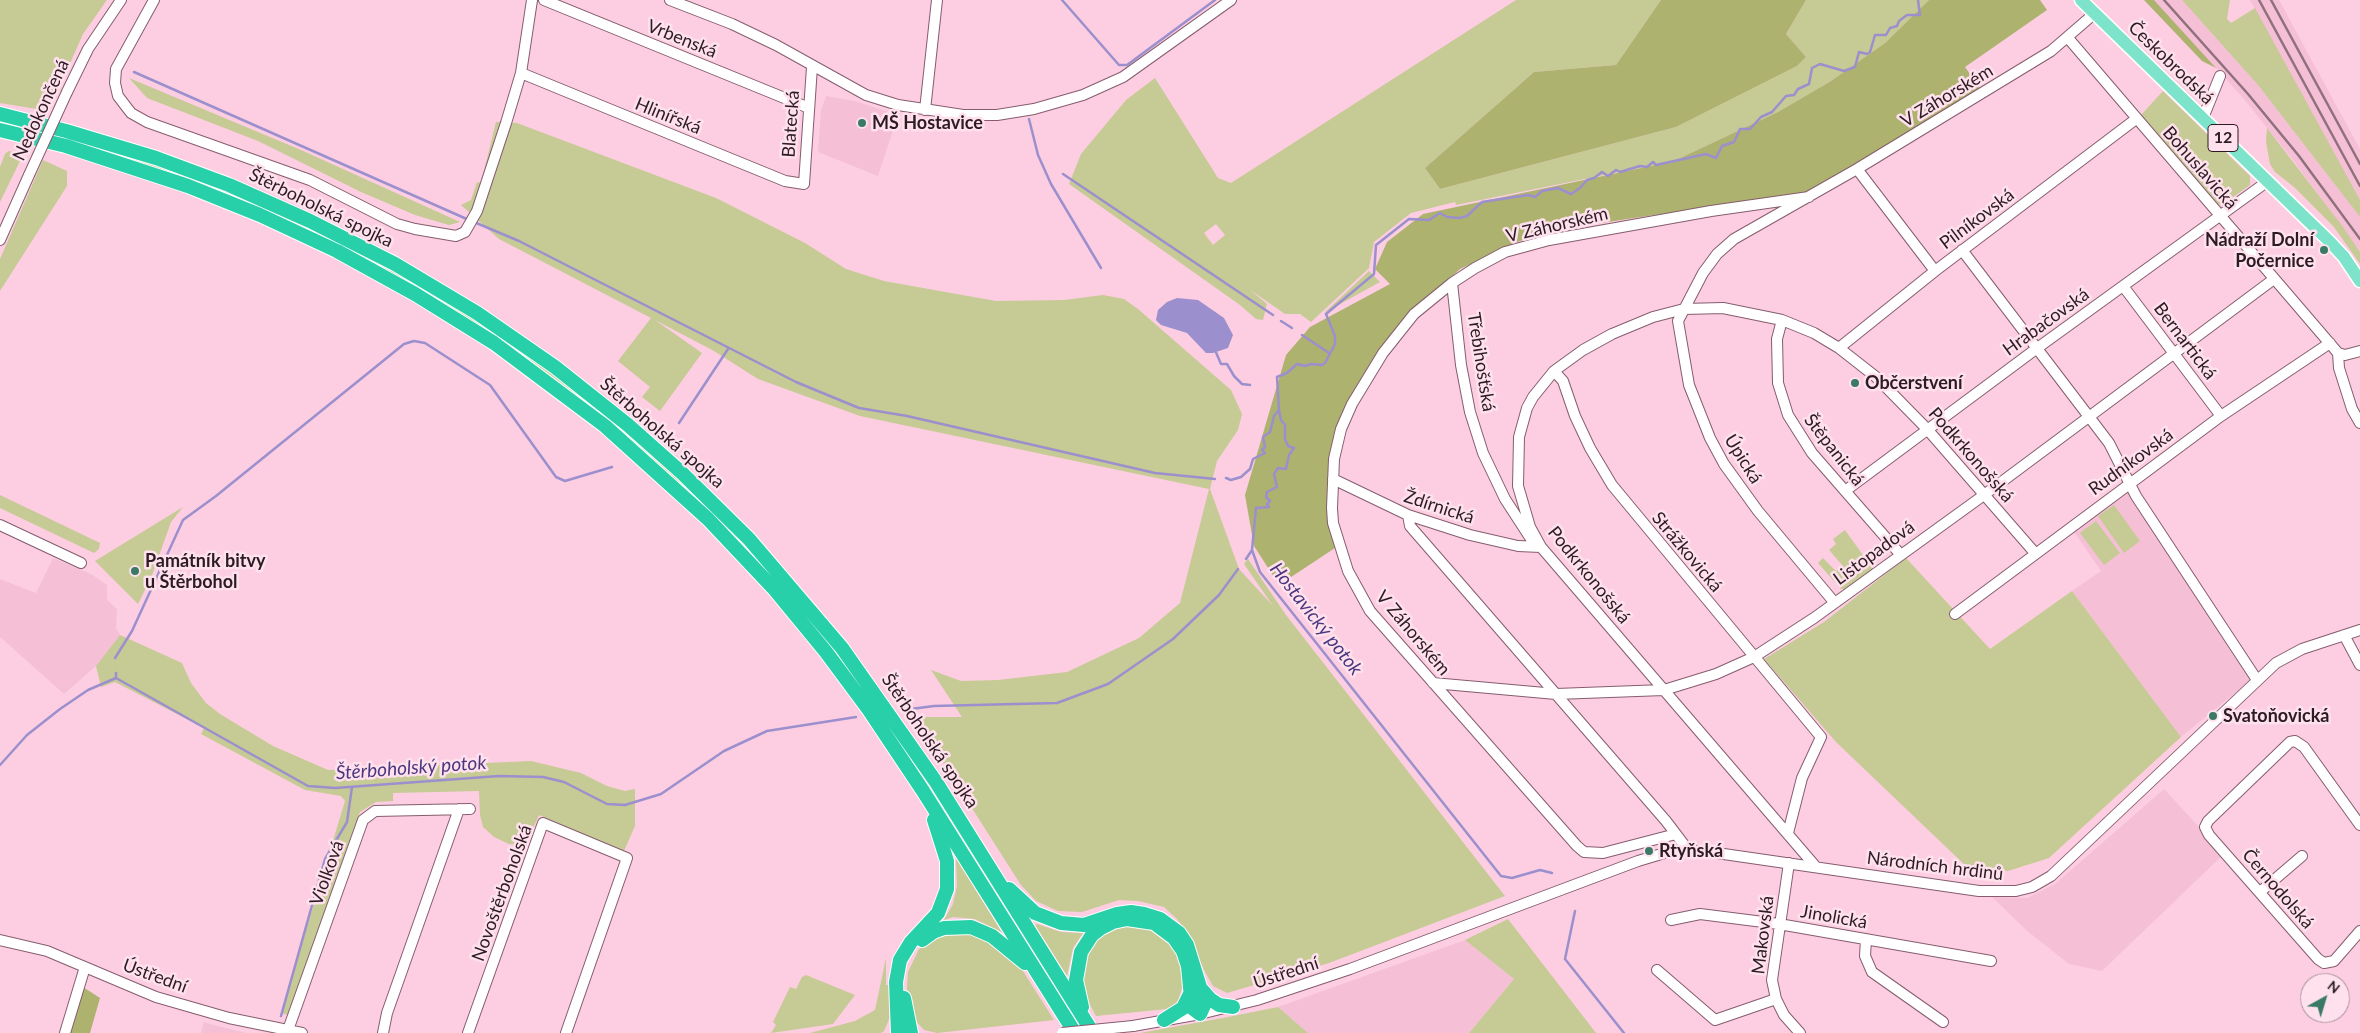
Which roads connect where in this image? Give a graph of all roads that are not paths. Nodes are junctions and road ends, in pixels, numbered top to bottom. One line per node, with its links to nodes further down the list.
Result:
1 (121, 0): 25 (street, Nedokončená, bridge)
2 (154, 0): 12 (street)
3 (532, 0): 12 (street)
4 (544, 0): 14 (street, Vrbenská)
5 (670, 0): 11 (street)
6 (937, 0): 15 (street)
7 (1231, 0): 15 (street)
8 (2081, 0): 9 (main road, Českobrodská / 12)
9 (2095, 13): 10 (street, V Záhorském); 17 (main road, Českobrodská / 12)
10 (2068, 38): 18 (street, Bohuslavická); 20 (street, V Záhorském)
11 (812, 67): 14 (street, Blatecká); 15 (street)
12 (521, 73): 22 (street, Hlinířská)
13 (2220, 76): 17 (street)
14 (808, 108): 22 (street, Blatecká)
15 (925, 110)
16 (0, 114): 74 (highway, Štěrboholská spojka)
17 (2203, 118): 21 (main road, Českobrodská / 12)
18 (2136, 119): 24 (street, Bohuslavická); 26 (street, Pilníkovská)
19 (0, 130): 65 (highway, Štěrboholská spojka)
20 (1857, 169): 23 (street, V Záhorském); 27 (street)
21 (2268, 181): 24 (street, Hrabačovská); 29 (main road, Českobrodská / 12)
22 (804, 184)
23 (1809, 197): 30 (street, V Záhorském); 32 (street, V Záhorském)
24 (2220, 217): 28 (street, Bohuslavická); 31 (street, Hrabačovská)
25 (0, 240)
26 (1962, 250): 27 (street, Pilníkovská); 36 (street)
27 (1935, 271): 35 (street, Pilníkovská)
28 (2274, 278): 34 (street, Bohuslavická); 38 (street, Listopadová)
29 (2360, 281)
30 (1452, 283): 45 (street, V Záhorském); 51 (street, Třebihošťská)
31 (2124, 286): 36 (street, Hrabačovská); 38 (street, Bernartická)
32 (1684, 309): 33 (street, Podkrkonošská); 40 (street, Podkrkonošská); 55 (street, Úpická)
33 (1782, 320): 35 (street, Podkrkonošská); 47 (street, Štěpanická)
34 (2330, 343): 39 (street, Bohuslavická); 41 (street, Rudníkovská)
35 (1840, 348): 44 (street, Podkrkonošská)
36 (2036, 349): 42 (street); 44 (street, Hrabačovská)
37 (2360, 351): 39 (street)
38 (2174, 353): 41 (street, Bernartická); 42 (street, Listopadová)
39 (2338, 354): 43 (street, Bohuslavická)
40 (1554, 371): 51 (street, Podkrkonošská); 59 (street, Strážkovická)
41 (2221, 416): 46 (street, Rudníkovská)
42 (2088, 417): 46 (street); 48 (street, Listopadová)
43 (2360, 423)
44 (1927, 429): 47 (street, Hrabačovská); 48 (street, Podkrkonošská)
45 (1333, 480): 49 (street, Ždírnická); 62 (street, V Záhorském)
46 (2129, 484): 52 (street, Rudníkovská); 61 (street)
47 (1845, 492): 53 (street, Štěpanická)
48 (1984, 495): 52 (street, Podkrkonošská); 53 (street, Listopadová)
49 (1408, 515): 51 (street, Ždírnická); 64 (street)
50 (0, 525): 54 (street)
51 (1541, 548): 63 (street, Podkrkonošská)
52 (2035, 553): 56 (street, Rudníkovská)
53 (1900, 554): 55 (street, Listopadová)
54 (81, 563)
55 (1834, 602): 59 (street, Listopadová)
56 (1955, 614)
57 (2360, 630): 58 (street, Národních hrdinů)
58 (2344, 635): 60 (street); 61 (street, Národních hrdinů)
59 (1754, 657): 63 (street, Listopadová); 69 (street, Strážkovická)
60 (2360, 665)
61 (2257, 680): 75 (street, Národních hrdinů)
62 (1433, 683): 64 (street, Listopadová); 70 (street, V Záhorském)
63 (1664, 690): 64 (street, Listopadová); 69 (street, Podkrkonošská)
64 (1556, 694): 70 (street)
65 (924, 791): 86 (highway, Štěrboholská spojka); 94 (highway)
66 (459, 809): 67 (street, Violková); 93 (street, Violková); 97 (street)
67 (470, 809)
68 (2360, 825): 76 (street, Černodolská)
69 (1788, 833): 75 (street, Podkrkonošská)
70 (1676, 834): 71 (street)
71 (1688, 850): 73 (street, Národních hrdinů); 77 (street, Národních hrdinů)
72 (2302, 856): 76 (street)
73 (1789, 863): 75 (street, Národních hrdinů); 79 (street, Makovská)
74 (987, 864): 87 (highway); 102 (highway, Štěrboholská spojka)
75 (1816, 867)
76 (2260, 892): 80 (street, Černodolská)
77 (1511, 907): 89 (street, Ústřední)
78 (1671, 920): 79 (street, Jinolická)
79 (1779, 924): 81 (street, Jinolická); 88 (street, Makovská)
80 (2360, 932)
81 (1866, 939): 83 (street, Jinolická); 92 (street)
82 (0, 940): 84 (street, Ústřední)
83 (1991, 961)
84 (85, 967): 93 (street, Ústřední); 95 (street)
85 (1657, 970): 88 (street)
86 (1046, 986): 94 (highway); 101 (highway, Štěrboholská spojka)
87 (1196, 992): 89 (highway); 90 (highway); 91 (highway); 102 (highway)
88 (1776, 999): 103 (street, Makovská)
89 (1233, 1006): 90 (street, Ústřední)
90 (1200, 1014): 91 (street, Ústřední)
91 (1164, 1020): 100 (street, Ústřední, bridge)
92 (1943, 1022)
93 (288, 1030): 96 (street, Ústřední)
94 (904, 1032)
95 (65, 1033)
96 (302, 1033)
97 (383, 1033)
98 (468, 1033): 99 (street, Novoštěrboholská)
99 (566, 1033)
100 (1062, 1033)
101 (1075, 1033)
102 (1093, 1033)
103 (1800, 1033)

